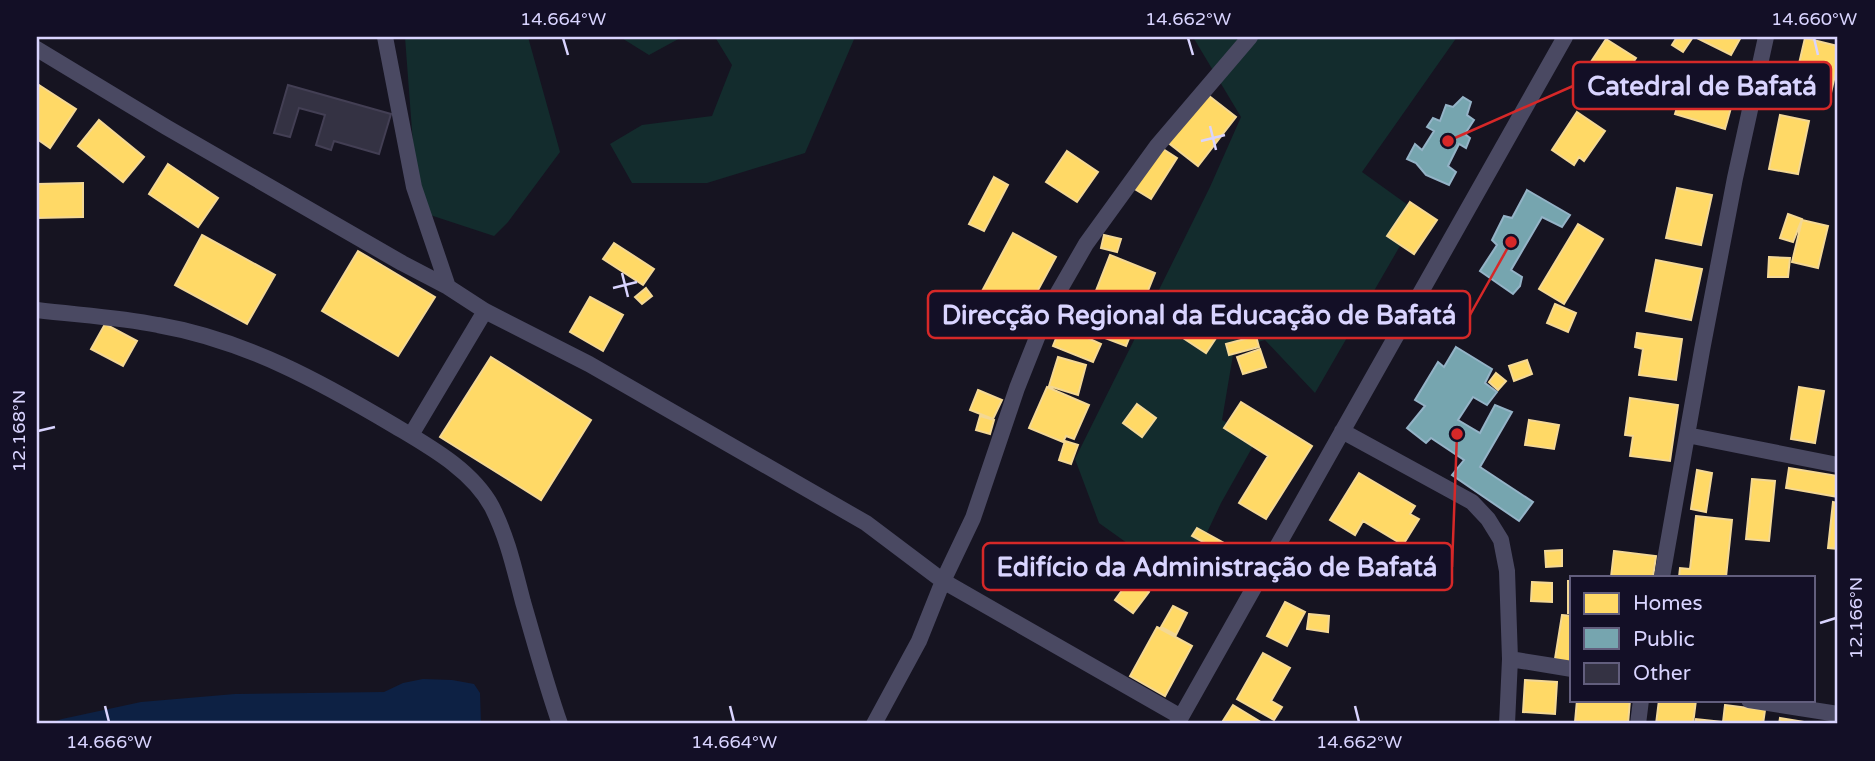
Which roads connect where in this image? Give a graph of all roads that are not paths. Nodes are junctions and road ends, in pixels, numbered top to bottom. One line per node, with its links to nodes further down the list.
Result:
1 (385, 37): 6 (street)
2 (1250, 37): 14 (street)
3 (1565, 37): 9 (street)
4 (1766, 37): 11 (street)
5 (37, 49): 6 (street)
6 (448, 287): 8 (street)
7 (37, 310): 10 (street)
8 (485, 311): 10 (street); 14 (street)
9 (1342, 430): 15 (street); 20 (street)
10 (411, 435): 21 (street)
11 (1687, 435): 12 (street); 13 (street)
12 (1838, 465)
13 (1662, 576)
14 (943, 581): 20 (street); 22 (street)
15 (1510, 659): 16 (street); 23 (street)
16 (1570, 669)
17 (1641, 702): 24 (street)
18 (1762, 702): 19 (street)
19 (1838, 714)
20 (1179, 721)
21 (560, 724)
22 (874, 724)
23 (1507, 724)
24 (1638, 724)

